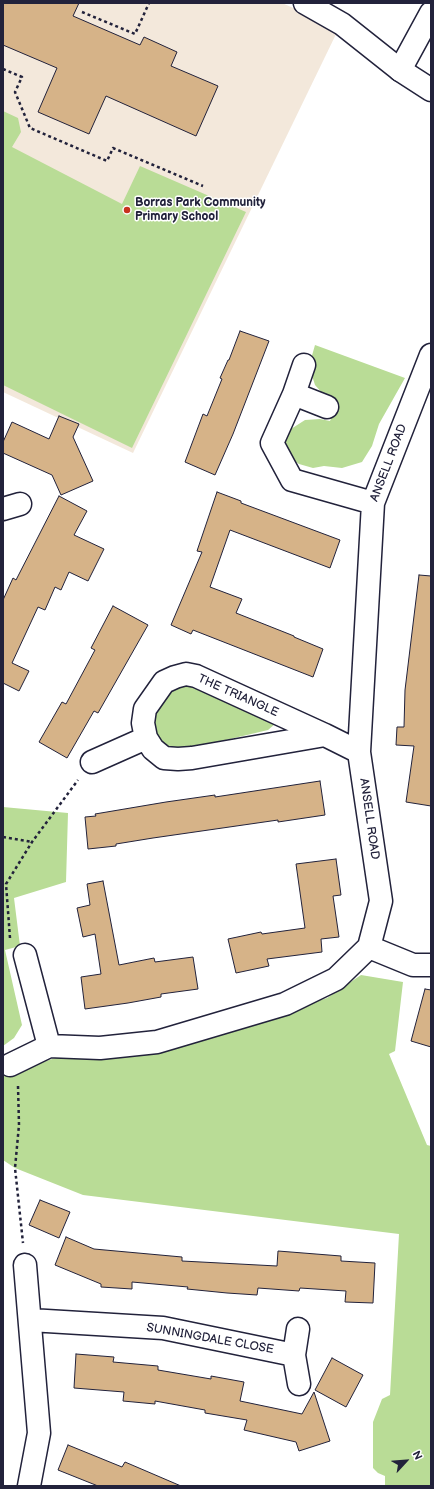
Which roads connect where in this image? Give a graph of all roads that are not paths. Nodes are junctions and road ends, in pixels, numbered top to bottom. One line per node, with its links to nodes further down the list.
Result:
1 (305, 3): 3 (street)
2 (431, 13): 3 (street)
3 (400, 70): 4 (street)
4 (431, 90)
5 (431, 356): 9 (street, ANSELL ROAD)
6 (304, 366): 7 (street)
7 (294, 394): 8 (street); 9 (street)
8 (327, 406)
9 (373, 503): 12 (street, ANSELL ROAD)
10 (325, 735): 11 (street); 11 (street, THE TRIANGLE); 12 (street, THE TRIANGLE)
11 (146, 738): 13 (street)
12 (359, 752): 14 (street, ANSELL ROAD)
13 (92, 762)
14 (369, 947): 16 (street); 17 (street)
15 (25, 955): 17 (street)
16 (431, 966)
17 (49, 1046): 18 (street)
18 (10, 1065)
19 (25, 1265): 20 (street)
20 (30, 1320): 22 (street, SUNNINGDALE CLOSE); 24 (street)
21 (298, 1329): 22 (street)
22 (294, 1355): 23 (street)
23 (299, 1384)
24 (29, 1486)

